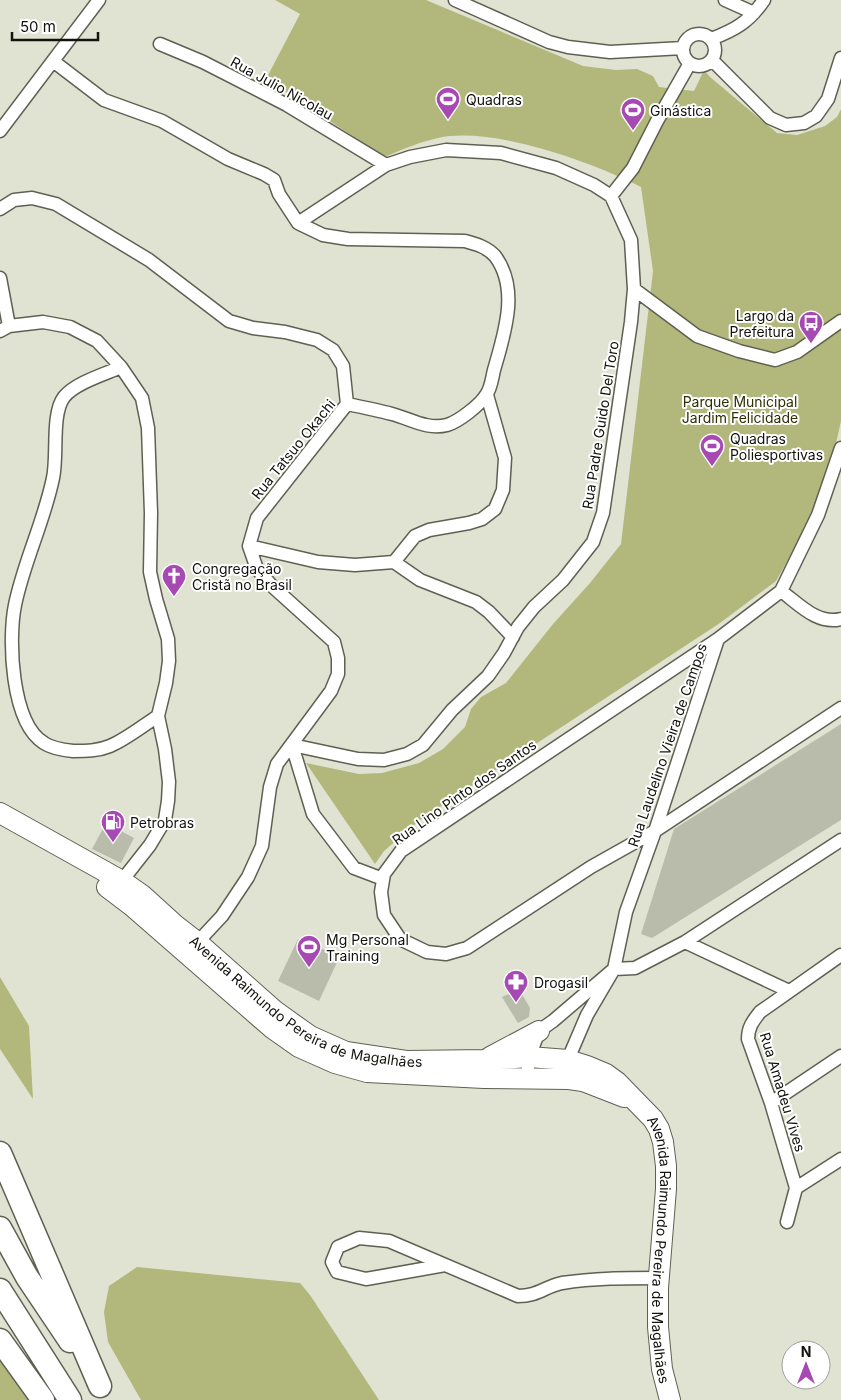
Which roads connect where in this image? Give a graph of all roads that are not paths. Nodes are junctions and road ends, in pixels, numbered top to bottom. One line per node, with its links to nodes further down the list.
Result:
1 (99, 0): 11 (street)
2 (455, 0): 8 (street)
3 (725, 0): 5 (street)
4 (764, 0): 5 (street)
5 (754, 13): 6 (street)
6 (711, 39): 8 (street); 10 (street)
7 (160, 44): 14 (street, Rua Julio Nicolau)
8 (683, 48): 12 (street)
9 (841, 58): 10 (street)
10 (712, 60): 12 (street)
11 (53, 61): 13 (street); 17 (street)
12 (690, 63): 15 (street)
13 (0, 131)
14 (386, 165): 15 (street); 17 (street)
15 (611, 196): 19 (street, Rua Padre Guido Del Toro)
16 (0, 209): 24 (street, Rua Tatsuo Okachi)
17 (298, 223): 23 (street)
18 (0, 278): 21 (street)
19 (634, 289): 20 (street); 30 (street, Rua Padre Guido Del Toro)
20 (841, 320)
21 (4, 328): 22 (street)
22 (121, 367): 33 (street); 33 (street)
23 (487, 395): 24 (street); 27 (street)
24 (347, 404): 26 (street, Rua Tatsuo Okachi)
25 (841, 448): 28 (street, Rua Laudelino Vieira de Campos)
26 (250, 546): 27 (street); 34 (street)
27 (394, 562): 30 (street)
28 (781, 591): 29 (street); 31 (street, Rua Laudelino Vieira de Campos)
29 (841, 618)
30 (512, 637): 34 (street, Rua Padre Guido Del Toro)
31 (718, 639): 37 (street, Rua Laudelino Vieira de Campos); 39 (street, Rua Lino Pinto dos Santos)
32 (841, 708): 37 (street, Rua Lino Pinto dos Santos)
33 (158, 716): 40 (street)
34 (292, 745): 39 (street); 42 (street)
35 (0, 813): 40 (main road, Avenida Raimundo Pereira de Magalhães)
36 (0, 828): 40 (main road, Avenida Raimundo Pereira de Magalhães)
37 (655, 831): 39 (street, Rua Lino Pinto dos Santos); 44 (street, Rua Laudelino Vieira de Campos)
38 (841, 840): 41 (street)
39 (383, 879)
40 (118, 886): 42 (main road, Avenida Raimundo Pereira de Magalhães)
41 (685, 942): 44 (street); 45 (street)
42 (192, 948): 49 (main road, Avenida Raimundo Pereira de Magalhães); 51 (main road, Avenida Raimundo Pereira de Magalhães)
43 (841, 955): 45 (street, Rua Amadeu Vives)
44 (614, 969): 46 (street); 50 (street, Rua Laudelino Vieira de Campos)
45 (789, 991): 53 (street, Rua Amadeu Vives)
46 (539, 1031): 48 (street); 49 (main road)
47 (841, 1056): 53 (street)
48 (529, 1057): 49 (main road, Avenida Raimundo Pereira de Magalhães); 50 (main road, Avenida Raimundo Pereira de Magalhães); 51 (street)
49 (484, 1060)
50 (568, 1060): 52 (street, Rua Laudelino Vieira de Campos); 54 (main road, Avenida Raimundo Pereira de Magalhães)
51 (527, 1078): 52 (main road, Avenida Raimundo Pereira de Magalhães)
52 (555, 1079): 54 (main road, Avenida Raimundo Pereira de Magalhães)
53 (771, 1103): 57 (street, Rua Amadeu Vives)
54 (638, 1104): 61 (main road, Avenida Raimundo Pereira de Magalhães)
55 (0, 1154): 64 (highway)
56 (841, 1159): 57 (street)
57 (796, 1188): 58 (street)
58 (787, 1222)
59 (0, 1228): 64 (highway)
60 (445, 1265): 60 (street); 61 (street)
61 (658, 1278): 67 (main road, Avenida Raimundo Pereira de Magalhães)
62 (0, 1290): 66 (highway)
63 (0, 1340): 65 (highway)
64 (105, 1393)
65 (43, 1400)
66 (70, 1400)
67 (670, 1400)

